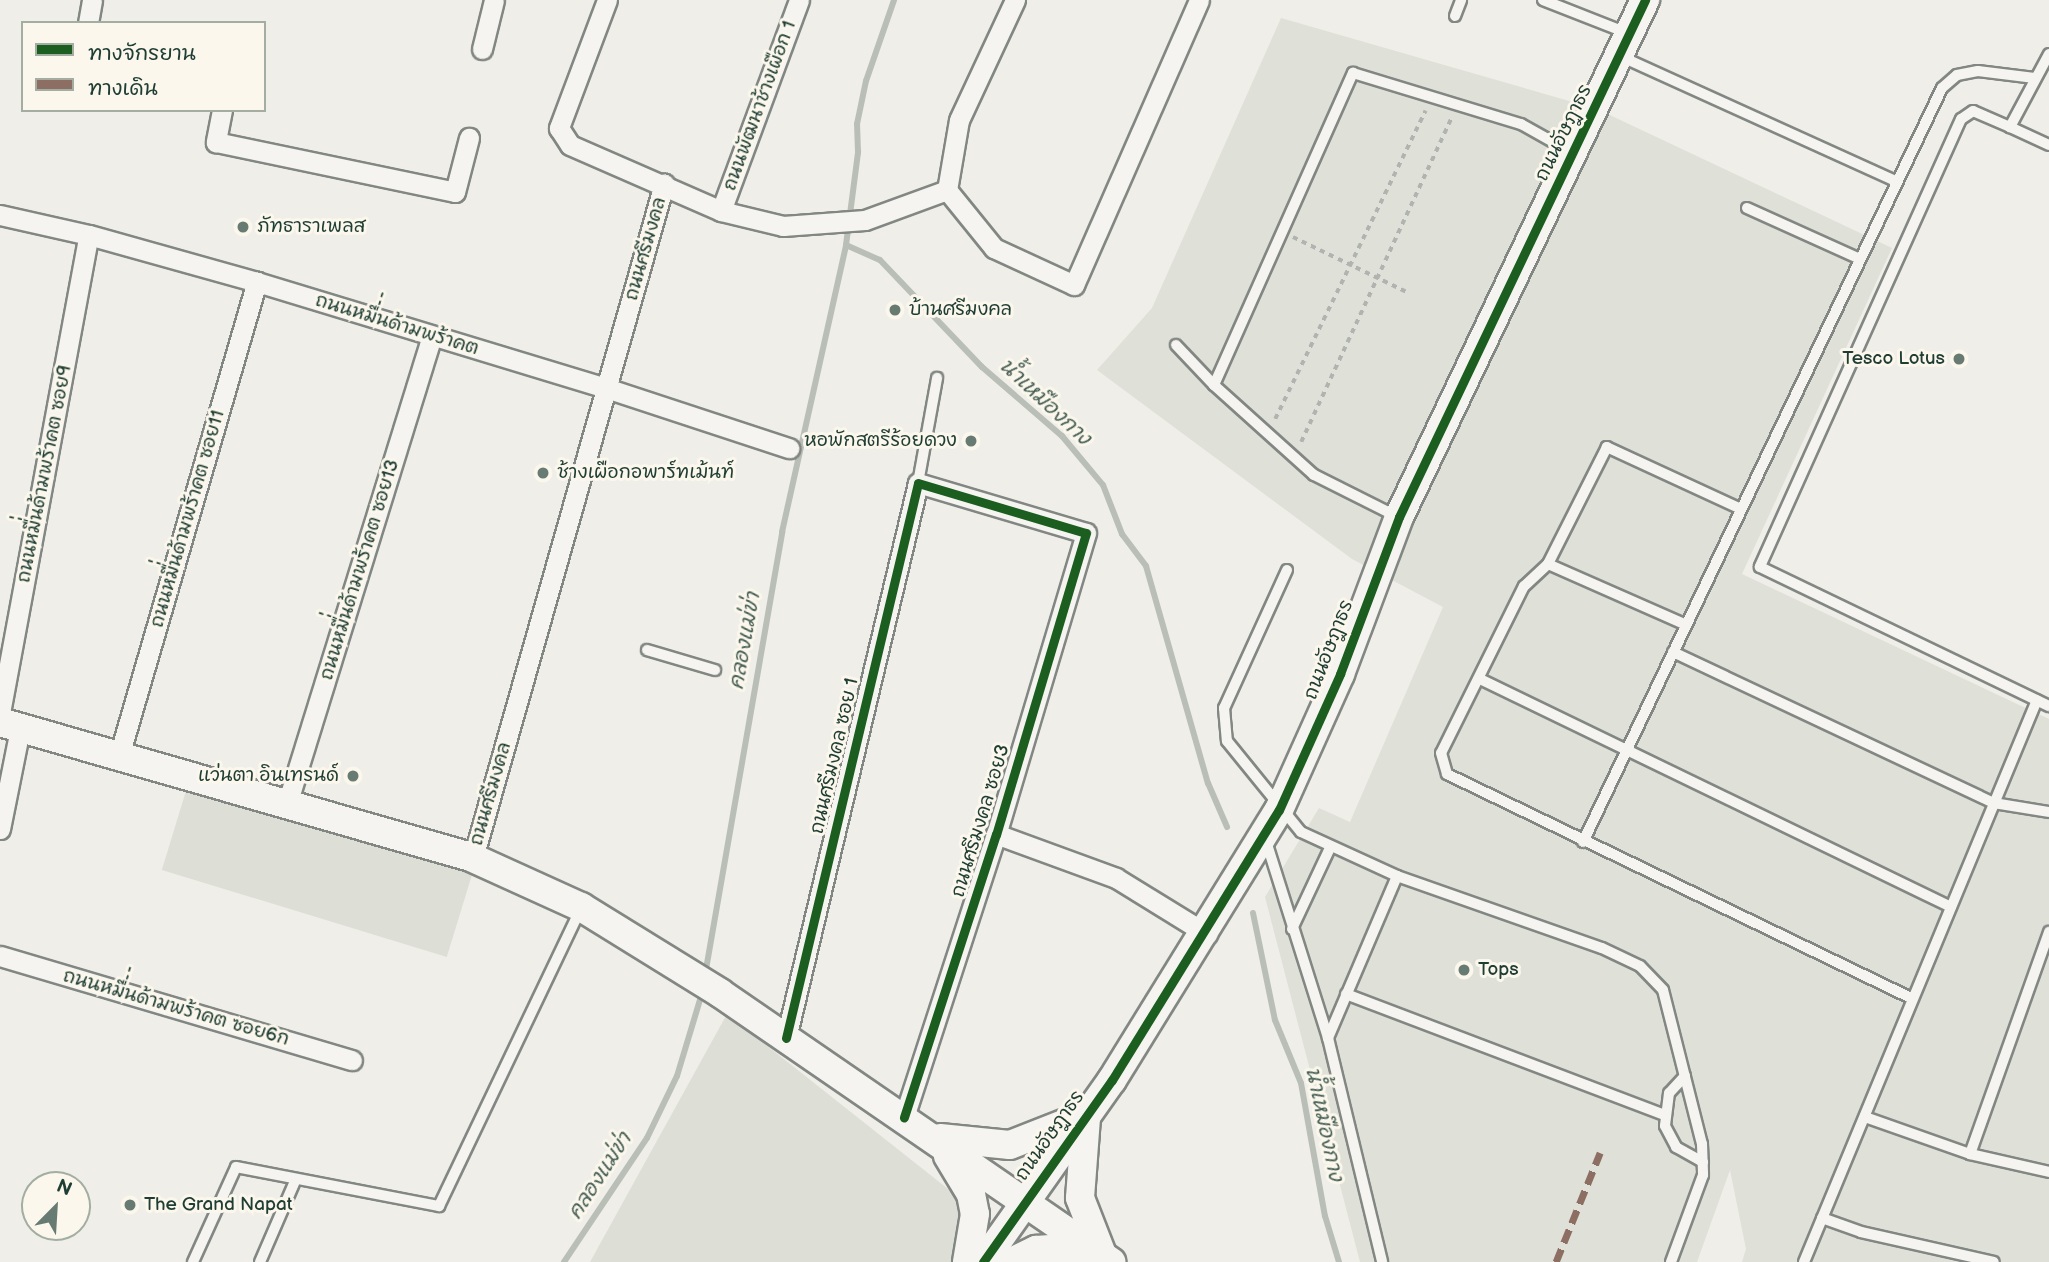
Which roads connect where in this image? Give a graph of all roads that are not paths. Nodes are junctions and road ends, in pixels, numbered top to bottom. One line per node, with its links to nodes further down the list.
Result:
1 (92, 0): 10 (street)
2 (494, 0): 12 (street)
3 (607, 0): 21 (street)
4 (799, 0): 24 (street, ถนนพัฒนาช้างเผือก 1)
5 (1015, 0): 22 (street)
6 (1199, 0): 22 (street)
7 (1461, 0): 9 (lane)
8 (1543, 0): 11 (lane)
9 (1455, 16)
10 (88, 21)
11 (1637, 21): 19 (street, ถนนอัษฎาธร); 20 (lane)
12 (482, 49)
13 (2049, 54): 14 (lane)
14 (2035, 78): 16 (lane); 20 (lane)
15 (222, 112): 17 (street)
16 (2010, 127): 18 (lane); 45 (lane)
17 (469, 138)
18 (2049, 145)
19 (1574, 154): 32 (lane); 37 (street, ถนนอัษฎาธร)
20 (1896, 181): 27 (lane)
21 (664, 184): 24 (street); 33 (street, ถนนศรีมงคล)
22 (947, 191): 24 (street)
23 (1747, 208): 27 (lane)
24 (721, 211)
25 (0, 215): 26 (street, ถนนหมื่่นด้ามพร้าคต)
26 (89, 235): 28 (street, ถนนหมื่่นด้ามพร้าคต); 47 (street, ถนนหมื่่นด้ามพร้าคต ซอย9)
27 (1860, 258): 36 (lane)
28 (257, 282): 29 (street, ถนนหมื่่นด้ามพร้าคต); 49 (street, ถนนหมื่่นด้ามพร้าคต ซอย11)
29 (432, 336): 33 (street, ถนนหมื่่นด้ามพร้าคต); 51 (street, ถนนหมื่่นด้ามพร้าคต ซอย13)
30 (1176, 345): 32 (lane)
31 (937, 378): 35 (lane)
32 (1214, 384): 37 (lane)
33 (606, 388): 34 (street, ถนนหมื่่นด้ามพร้าคต); 59 (street, ถนนศรีมงคล)
34 (789, 449)
35 (918, 483): 55 (street, ถนนศรีมงคล ซอย3); 69 (street, ถนนศรีมงคล ซอย 1)
36 (1741, 509): 38 (lane); 40 (lane)
37 (1399, 517): 52 (street, ถนนอัษฎาธร)
38 (1548, 564): 40 (lane); 44 (lane)
39 (1287, 570): 52 (lane)
40 (1686, 625): 42 (lane)
41 (647, 650): 43 (lane)
42 (1673, 652): 48 (lane); 50 (lane)
43 (715, 670)
44 (1480, 679): 48 (lane); 57 (lane)
45 (2037, 700): 46 (lane); 50 (lane)
46 (2049, 706)
47 (7, 721): 49 (street); 54 (street, ถนนหมื่่นด้ามพร้าคต ซอย9)
48 (1627, 750): 57 (lane); 62 (lane)
49 (119, 756): 51 (street)
50 (1994, 803): 53 (lane); 62 (lane)
51 (287, 804): 59 (street)
52 (1279, 810): 56 (street, ถนนอัษฎาธร); 58 (lane)
53 (2049, 812)
54 (0, 829)
55 (996, 835): 65 (street); 75 (street, ถนนศรีมงคล ซอย3)
56 (1264, 837): 63 (lane); 65 (street, ถนนอัษฎาธร)
57 (1583, 842): 68 (lane)
58 (1330, 848): 60 (lane); 63 (lane)
59 (473, 858): 61 (street, ถนนศรีมงคล)
60 (1397, 876): 67 (lane); 72 (lane)
61 (581, 907): 69 (street, ถนนศรีมงคล); 81 (lane)
62 (1951, 907): 68 (lane)
63 (1292, 929): 70 (lane)
64 (2049, 932): 78 (lane)
65 (1207, 934): 73 (street, ถนนอัษฎาธร)
66 (0, 956): 71 (street, ถนนหมื่่นด้ามพร้าคต ซอย6ก)
67 (1346, 994): 70 (lane); 74 (lane)
68 (1913, 999): 76 (lane)
69 (786, 1038): 75 (street, ถนนศรีมงคล)
70 (1328, 1038): 90 (lane)
71 (352, 1060)
72 (1685, 1076): 74 (lane); 79 (lane)
73 (1087, 1114): 77 (street); 82 (street, ถนนอัษฎาธร); 84 (street)
74 (1664, 1115): 79 (lane)
75 (904, 1117): 77 (street, ถนนศรีมงคล)
76 (1865, 1117): 78 (lane); 83 (lane)
77 (934, 1137): 82 (street, ถนนศรีมงคล); 87 (street)
78 (1970, 1154): 80 (lane)
79 (1703, 1162): 91 (lane)
80 (2049, 1172)
81 (295, 1181): 85 (lane); 86 (lane)
82 (1023, 1205): 84 (street, ถนนศรีมงคล); 88 (street, ถนนอัษฎาธร)
83 (1822, 1218): 92 (lane); 93 (lane)
84 (1107, 1259): 89 (street)
85 (193, 1262)
86 (260, 1262)
87 (967, 1262)
88 (983, 1262)
89 (1011, 1262)
90 (1382, 1262)
91 (1671, 1262)
92 (1804, 1262)
93 (1994, 1262)

